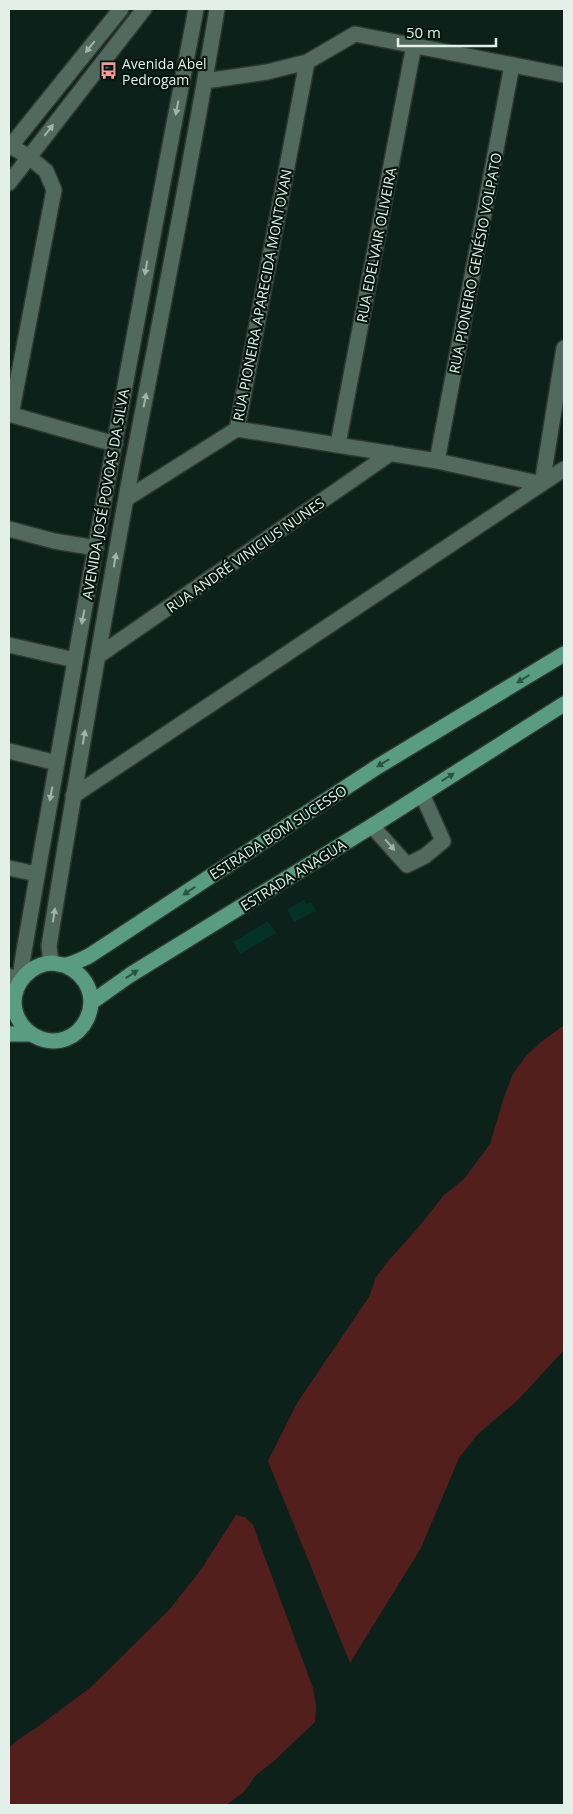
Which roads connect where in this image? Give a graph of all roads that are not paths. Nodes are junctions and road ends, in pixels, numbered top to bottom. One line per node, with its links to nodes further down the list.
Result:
1 (120, 9): 10 (street, one-way to 10)
2 (144, 9): 11 (street, one-way to 2)
3 (196, 9): 13 (street, AVENIDA JOSÉ POVOAS DA SILVA, one-way to 13)
4 (217, 9): 9 (street, AVENIDA JOSÉ POVOAS DA SILVA)
5 (414, 45): 6 (street); 7 (street); 19 (street, RUA EDELVAIR OLIVEIRA)
6 (307, 62): 9 (street); 17 (street, RUA PIONEIRA APARECIDA MONTOVAN)
7 (512, 64): 8 (street); 21 (street, RUA PIONEIRO GENÉSIO VOLPATO)
8 (564, 75)
9 (205, 81): 14 (street, AVENIDA JOSÉ POVOAS DA SILVA)
10 (9, 147): 11 (street)
11 (29, 157): 12 (street); 16 (street)
12 (9, 183)
13 (151, 243): 14 (street); 18 (street, AVENIDA JOSÉ POVOAS DA SILVA, one-way to 18)
14 (174, 247): 24 (street, AVENIDA JOSÉ POVOAS DA SILVA, one-way to 14)
15 (564, 348): 23 (street)
16 (10, 414): 18 (street)
17 (237, 429): 19 (street); 24 (street, RUA PIONEIRA APARECIDA MONTOVAN)
18 (115, 444): 26 (street, AVENIDA JOSÉ POVOAS DA SILVA)
19 (338, 444): 20 (street)
20 (391, 454): 21 (street); 29 (street, RUA ANDRÉ VINICIUS NUNES)
21 (437, 461): 23 (street)
22 (564, 469): 23 (street)
23 (542, 484): 35 (street)
24 (126, 499): 29 (street, AVENIDA JOSÉ POVOAS DA SILVA, one-way to 24)
25 (9, 529): 26 (street)
26 (96, 548): 30 (street, AVENIDA JOSÉ POVOAS DA SILVA, one-way to 30)
27 (9, 645): 30 (street)
28 (564, 654): 39 (main road, ESTRADA BOM SUCESSO, one-way to 39)
29 (98, 656): 35 (street, AVENIDA JOSÉ POVOAS DA SILVA, one-way to 29)
30 (75, 660): 33 (street, AVENIDA JOSÉ POVOAS DA SILVA)
31 (564, 704): 34 (main road, ESTRADA ANAGUA, one-way to 31)
32 (9, 751): 33 (street)
33 (57, 762): 38 (street, AVENIDA JOSÉ POVOAS DA SILVA, one-way to 38)
34 (422, 794): 36 (main road, ESTRADA ANAGUA); 36 (street, one-way to 34)
35 (73, 796): 39 (street, AVENIDA JOSÉ POVOAS DA SILVA, one-way to 35)
36 (372, 826): 41 (main road, ESTRADA ANAGUA, one-way to 36)
37 (9, 868): 38 (street)
38 (37, 874): 40 (street, AVENIDA JOSÉ POVOAS DA SILVA)
39 (57, 964): 40 (main road, ESTRADA BOM SUCESSO); 41 (main road)
40 (14, 978): 42 (main road)
41 (92, 1002): 44 (main road)
42 (12, 1009): 44 (main road)
43 (9, 1034): 44 (main road)
44 (32, 1034)

